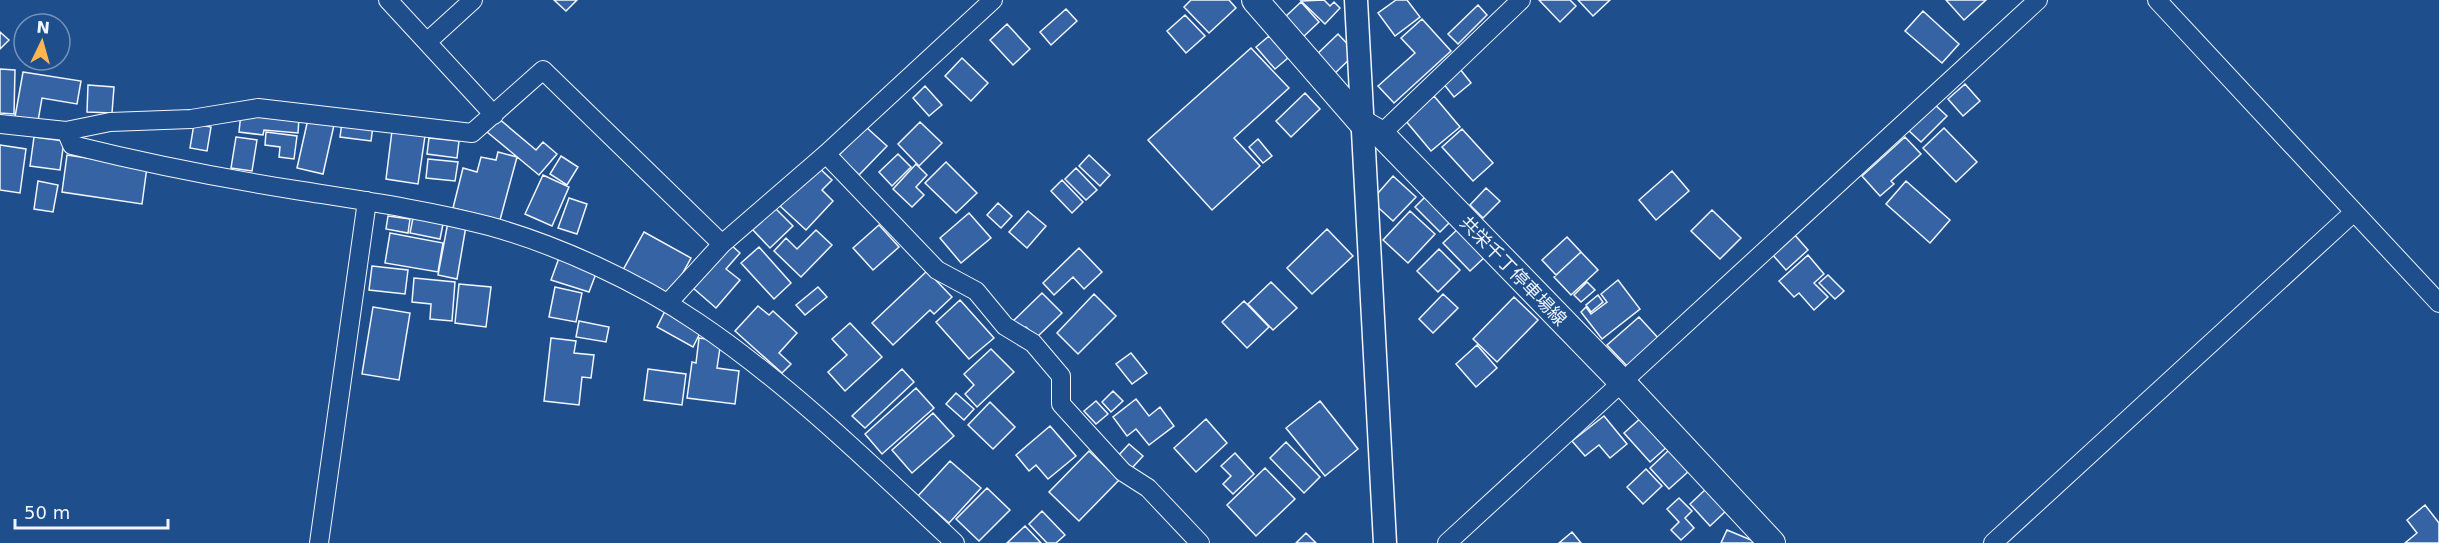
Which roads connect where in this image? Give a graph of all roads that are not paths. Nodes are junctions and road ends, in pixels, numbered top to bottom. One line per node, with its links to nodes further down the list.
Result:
1 (388, 0): 9 (street)
2 (472, 0): 9 (street)
3 (993, 0): 14 (street)
4 (1255, 0): 12 (main road, 共栄千丁停車場線)
5 (1356, 0): 12 (street)
6 (1521, 0): 12 (street)
7 (2038, 0): 20 (street)
8 (2157, 0): 16 (street)
9 (427, 42): 10 (street)
10 (495, 114): 13 (street); 17 (street)
11 (0, 124): 13 (street)
12 (1371, 129): 20 (main road, 共栄千丁停車場線); 25 (street)
13 (66, 131): 15 (street)
14 (826, 154): 17 (street); 24 (street)
15 (368, 201): 18 (street); 22 (street)
16 (2354, 212): 19 (street); 27 (street)
17 (722, 244): 18 (street)
18 (668, 303): 23 (street)
19 (2439, 303)
20 (1622, 382): 21 (street); 26 (main road, 共栄千丁停車場線)
21 (1450, 542)
22 (319, 543)
23 (955, 543)
24 (1200, 543)
25 (1385, 543)
26 (1772, 543)
27 (1993, 543)

